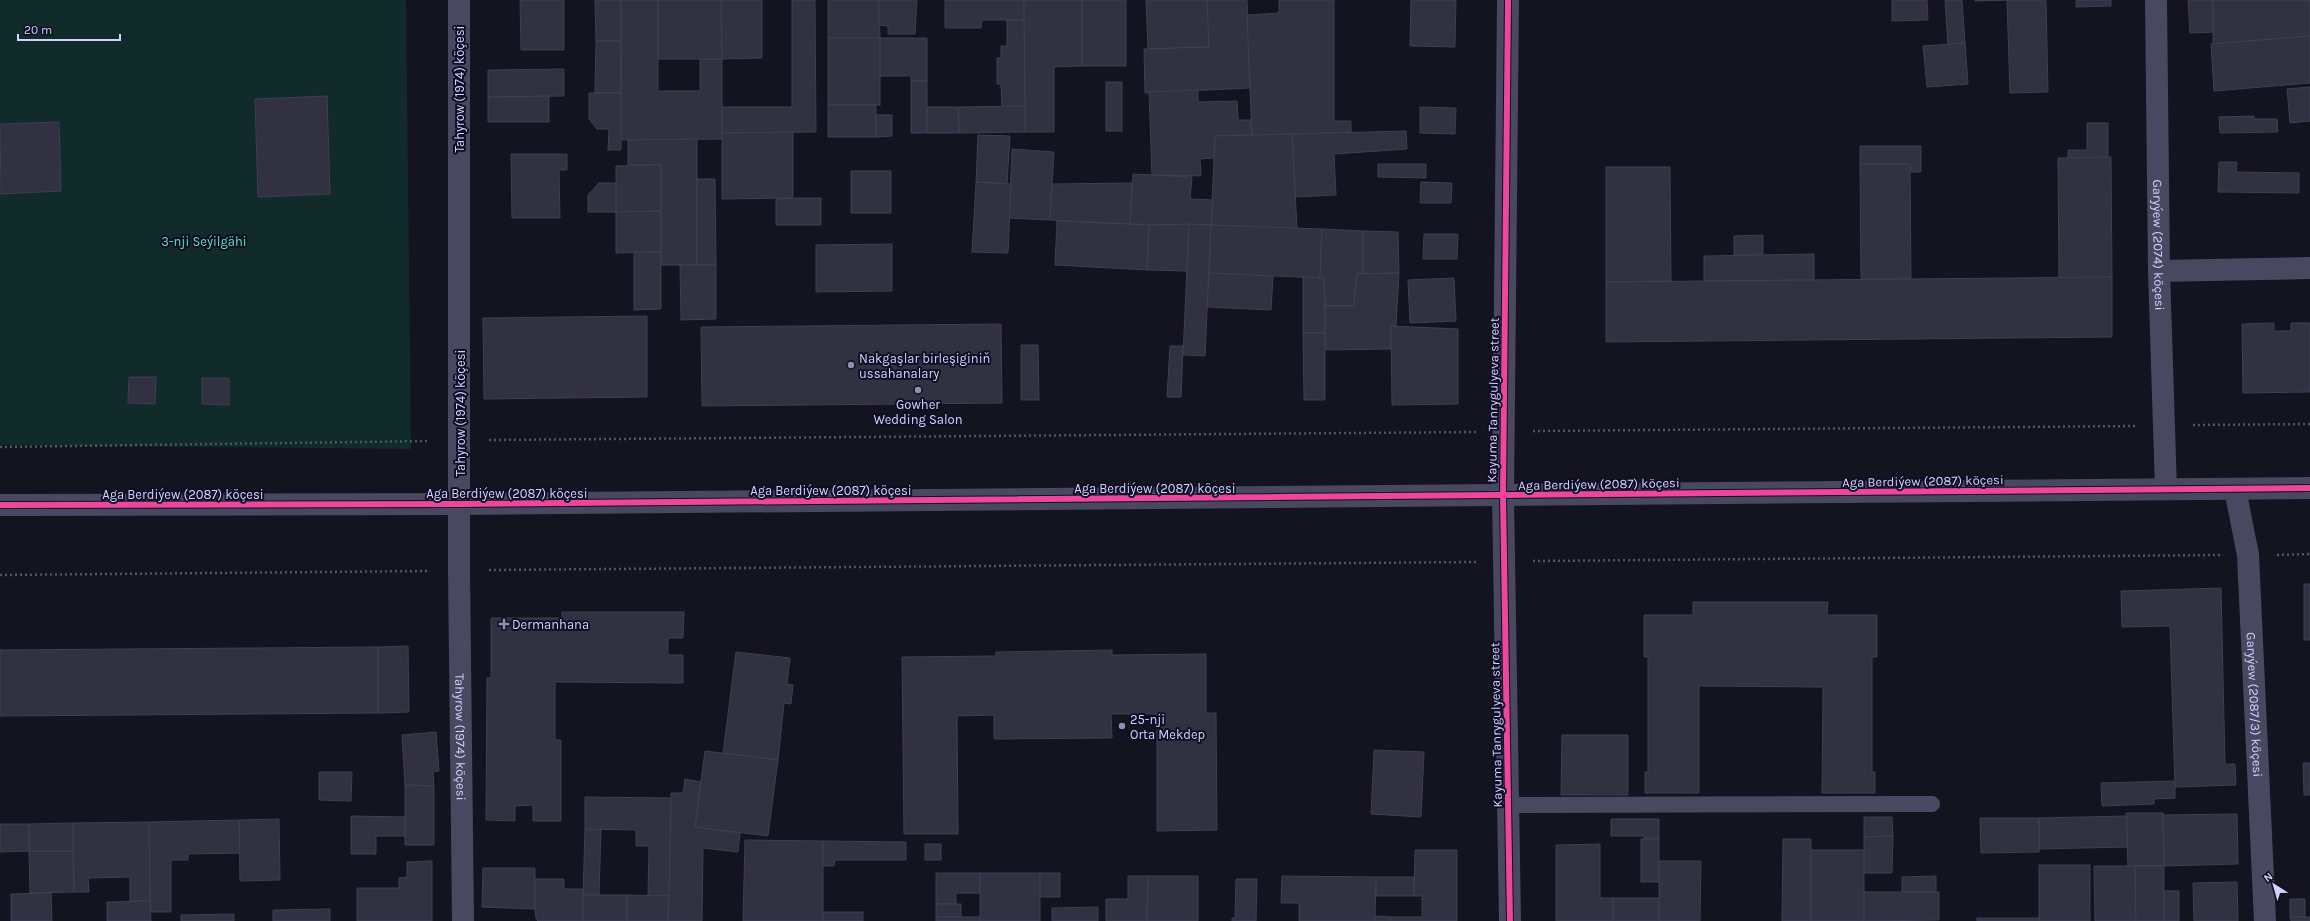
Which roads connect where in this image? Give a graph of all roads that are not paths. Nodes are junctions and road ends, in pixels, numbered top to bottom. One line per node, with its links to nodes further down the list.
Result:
1 (459, 0): 10 (street, Tahyrow (1974) köçesi)
2 (1508, 0): 9 (street, Kayuma Tanrygulyeva street)
3 (2156, 0): 5 (street, Garyýew (2074) köçesi)
4 (2310, 268): 5 (street)
5 (2159, 271): 7 (street, Garyýew (2074) köçesi)
6 (2310, 488): 8 (street, Aga Berdiýew (2087) köçesi)
7 (2166, 489): 8 (street, Aga Berdiýew (2087) köçesi); 9 (street, Aga Berdiýew (2087) köçesi)
8 (2235, 489): 16 (street, Garyýew (2087/3) köçesi)
9 (1503, 496): 10 (street, Aga Berdiýew (2087) köçesi); 13 (street, Kayuma Tanrygulyeva street)
10 (460, 504): 11 (street, Aga Berdiýew (2087) köçesi); 14 (street, Tahyrow (1974) köçesi)
11 (0, 505)
12 (1932, 804): 13 (lane)
13 (1508, 805): 15 (street, Kayuma Tanrygulyeva street)
14 (463, 921)
15 (1510, 921)
16 (2265, 921)

